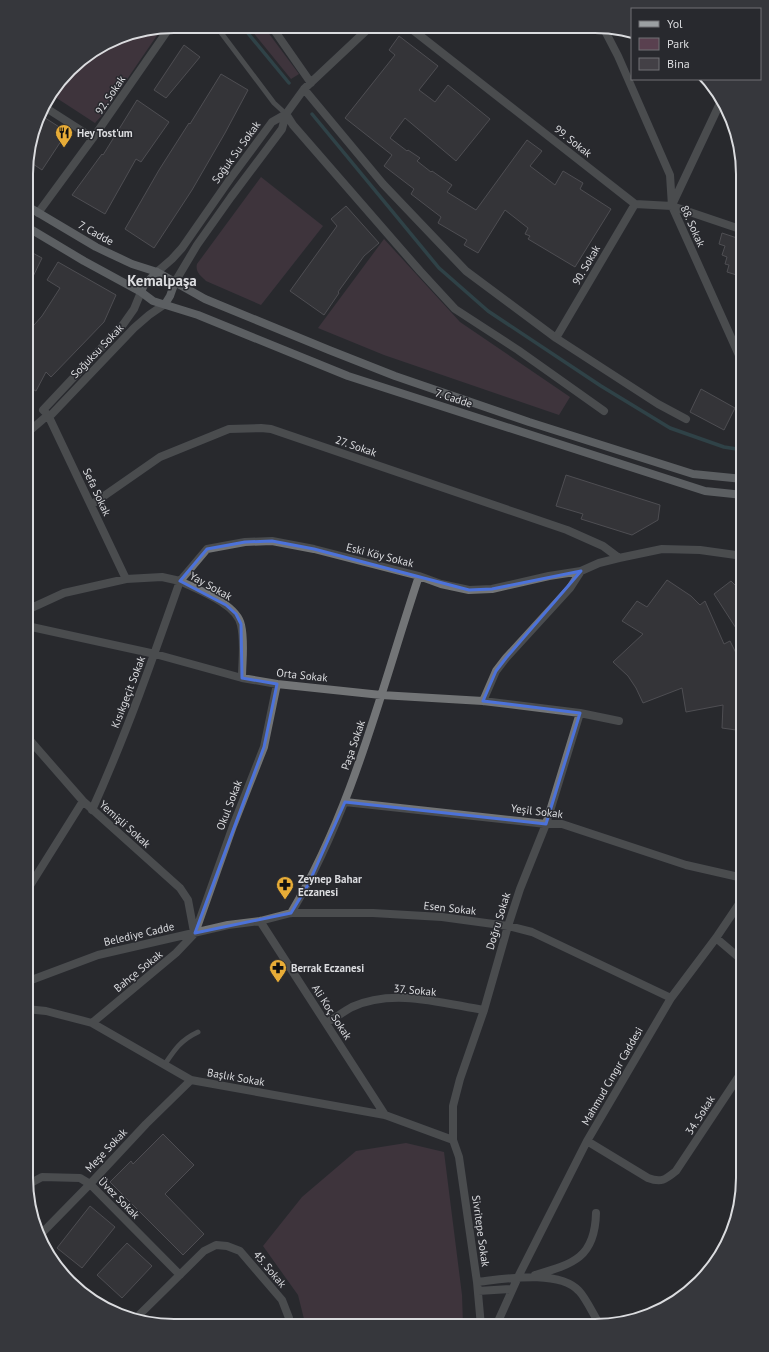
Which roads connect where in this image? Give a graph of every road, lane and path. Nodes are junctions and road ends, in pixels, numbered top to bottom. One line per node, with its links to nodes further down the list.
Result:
1 (166, 33): 12 (street, 92. Sokak)
2 (221, 33): 11 (lane)
3 (276, 33): 7 (street)
4 (364, 33): 7 (street)
5 (415, 33): 13 (street, 99. Sokak)
6 (606, 33): 14 (street, 88. Sokak)
7 (311, 83): 8 (street)
8 (304, 89): 11 (street); 23 (street)
9 (720, 108): 14 (street)
10 (48, 109): 12 (street)
11 (286, 114): 19 (street, Soğuk Su Sokak); 20 (street, Soğuk Su Sokak); 25 (street)
12 (93, 138): 16 (street, 92. Sokak)
13 (635, 204): 14 (street); 23 (street, 90. Sokak)
14 (672, 206): 17 (street); 24 (street, 88. Sokak)
15 (33, 210): 16 (main road, 7. Cadde)
16 (38, 213): 19 (main road, 7. Cadde)
17 (736, 228)
18 (33, 231): 21 (main road)
19 (157, 272): 20 (main road, 7. Cadde); 21 (main road)
20 (175, 282): 22 (main road); 29 (main road, 7. Cadde)
21 (141, 292): 22 (main road, 7. Cadde); 26 (street, Soğuksu Sokak)
22 (165, 304): 26 (street, Soğuksu Sokak); 30 (main road, 7. Cadde)
23 (556, 338): 27 (street)
24 (736, 348)
25 (604, 411)
26 (48, 415): 28 (street, Soğuksu Sokak); 31 (street, Sefa Sokak)
27 (686, 419)
28 (33, 427)
29 (736, 478)
30 (736, 494)
31 (91, 505): 33 (street, 27. Sokak); 36 (street, Sefa Sokak)
32 (736, 555): 33 (street, Eski Köy Sokak)
33 (619, 558): 34 (street, Eski Köy Sokak)
34 (581, 571): 35 (street, Eski Köy Sokak); 44 (street)
35 (418, 576): 37 (street, Eski Köy Sokak); 43 (street, Paşa Sokak)
36 (126, 579): 37 (street); 38 (street)
37 (180, 581): 40 (street, Kısıkgeçit Sokak); 41 (street, Yay Sokak)
38 (33, 607)
39 (33, 627): 40 (street, Orta Sokak)
40 (155, 654): 41 (street, Orta Sokak); 50 (street, Kısıkgeçit Sokak)
41 (242, 678): 42 (street, Orta Sokak)
42 (277, 684): 43 (street, Orta Sokak); 58 (street, Okul Sokak)
43 (381, 695): 44 (street, Orta Sokak); 49 (street, Paşa Sokak)
44 (483, 701): 45 (street, Orta Sokak)
45 (580, 713): 46 (street, Orta Sokak); 51 (street, Doğru Sokak)
46 (619, 721)
47 (33, 745): 48 (street, Yemişli Sokak)
48 (83, 802): 50 (street, Yemişli Sokak); 53 (street)
49 (345, 802): 51 (street, Yeşil Sokak); 55 (street, Paşa Sokak)
50 (92, 810): 58 (street, Yemişli Sokak)
51 (546, 824): 52 (street, Yeşil Sokak); 57 (street, Doğru Sokak)
52 (736, 876)
53 (33, 881)
54 (736, 908): 59 (street, Mahmud Cıngır Caddesi)
55 (291, 913): 56 (street, Esen Sokak); 57 (street, Esen Sokak)
56 (260, 921): 58 (street, Belediye Cadde); 66 (street, Ali Koç Sokak)
57 (508, 926): 62 (street, Esen Sokak); 64 (street, Doğru Sokak)
58 (195, 933): 61 (street, Belediye Cadde); 65 (street, Bahçe Sokak)
59 (716, 938): 60 (street); 62 (street, Mahmud Cıngır Caddesi)
60 (736, 955)
61 (33, 979)
62 (671, 998): 73 (street, Mahmud Cıngır Caddesi)
63 (33, 1010): 65 (street, Başlık Sokak)
64 (484, 1010): 66 (street, 37. Sokak); 72 (street, Doğru Sokak)
65 (92, 1023): 68 (street, Başlık Sokak)
66 (326, 1024): 71 (street, Ali Koç Sokak)
67 (198, 1032): 68 (lane)
68 (165, 1064): 69 (street, Başlık Sokak)
69 (191, 1080): 71 (street, Başlık Sokak); 75 (street, Meşe Sokak)
70 (736, 1081): 73 (street, 34. Sokak)
71 (385, 1115): 72 (street, Başlık Sokak)
72 (453, 1140): 81 (street, Sivritepe Sokak)
73 (587, 1141): 79 (street, Mahmud Cıngır Caddesi)
74 (33, 1182): 75 (street, Üvez Sokak)
75 (90, 1184): 77 (street, Meşe Sokak); 78 (street, Üvez Sokak)
76 (596, 1213): 80 (street)
77 (44, 1231)
78 (180, 1275): 84 (street, 45. Sokak); 85 (street, 45. Sokak)
79 (518, 1277): 80 (street); 81 (street); 82 (street, Mahmud Cıngır Caddesi)
80 (528, 1277): 88 (street)
81 (477, 1282): 83 (street, Sivritepe Sokak)
82 (512, 1289): 83 (street); 87 (street, Mahmud Cıngır Caddesi)
83 (478, 1291): 86 (street, Sivritepe Sokak)
84 (140, 1315)
85 (289, 1319)
86 (480, 1319)
87 (499, 1319)
88 (596, 1319)

